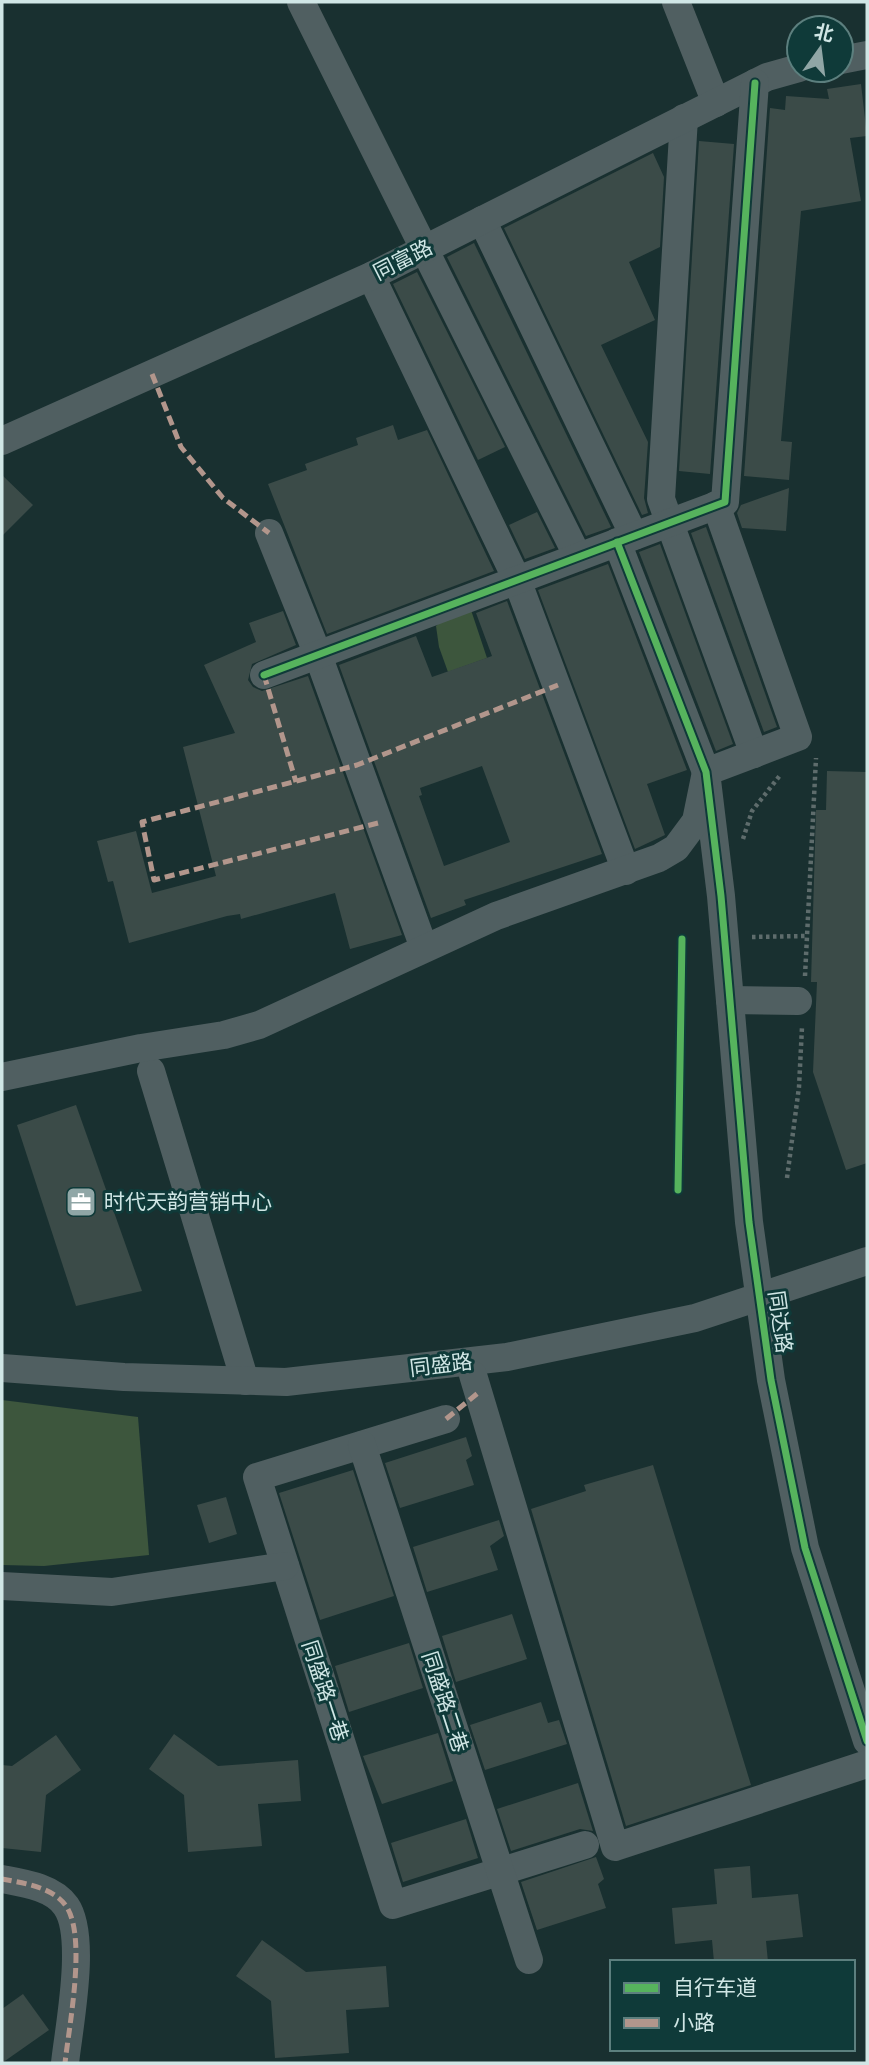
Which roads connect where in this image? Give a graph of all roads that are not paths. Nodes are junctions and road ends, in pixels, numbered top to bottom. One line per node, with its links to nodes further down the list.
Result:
1 (301, 2): 8 (street)
2 (676, 2): 5 (street)
3 (785, 73): 4 (street, 同富路)
4 (755, 83): 5 (street, 同富路); 11 (street)
5 (716, 103): 6 (street, 同富路)
6 (684, 118): 7 (street, 同富路); 12 (street)
7 (482, 220): 8 (street, 同富路); 14 (street, 同达路)
8 (425, 248): 9 (street, 同富路); 15 (street)
9 (371, 276): 10 (street, 同富路); 16 (street)
10 (2, 441)
11 (716, 505): 12 (street); 19 (street)
12 (668, 523): 14 (street); 19 (street)
13 (268, 533): 17 (street)
14 (626, 539): 15 (street); 20 (street, 同达路)
15 (578, 557): 16 (street)
16 (517, 580): 17 (street); 21 (street)
17 (318, 654): 18 (street); 22 (street)
18 (264, 675)
19 (754, 754): 20 (street)
20 (706, 772): 21 (street); 24 (street, 同达路)
21 (626, 871): 22 (street)
22 (424, 948): 26 (street)
23 (802, 999): 24 (street)
24 (730, 1000): 28 (street, 同达路)
25 (151, 1071): 31 (street)
26 (2, 1077)
27 (867, 1261): 28 (street, 同盛路)
28 (759, 1297): 31 (street, 同盛路); 36 (street, 同达路)
29 (2, 1368): 31 (street, 同盛路)
30 (473, 1375): 37 (street)
31 (245, 1381)
32 (446, 1419): 33 (street)
33 (362, 1445): 34 (street, 同盛路一巷); 39 (street, 同盛路二巷)
34 (285, 1566): 35 (street); 39 (street, 同盛路一巷)
35 (2, 1586)
36 (867, 1741)
37 (867, 1764)
38 (585, 1844): 39 (street)
39 (500, 1871): 41 (street, 同盛路二巷)
40 (2, 1879): 42 (street)
41 (529, 1960)
42 (65, 2063)

